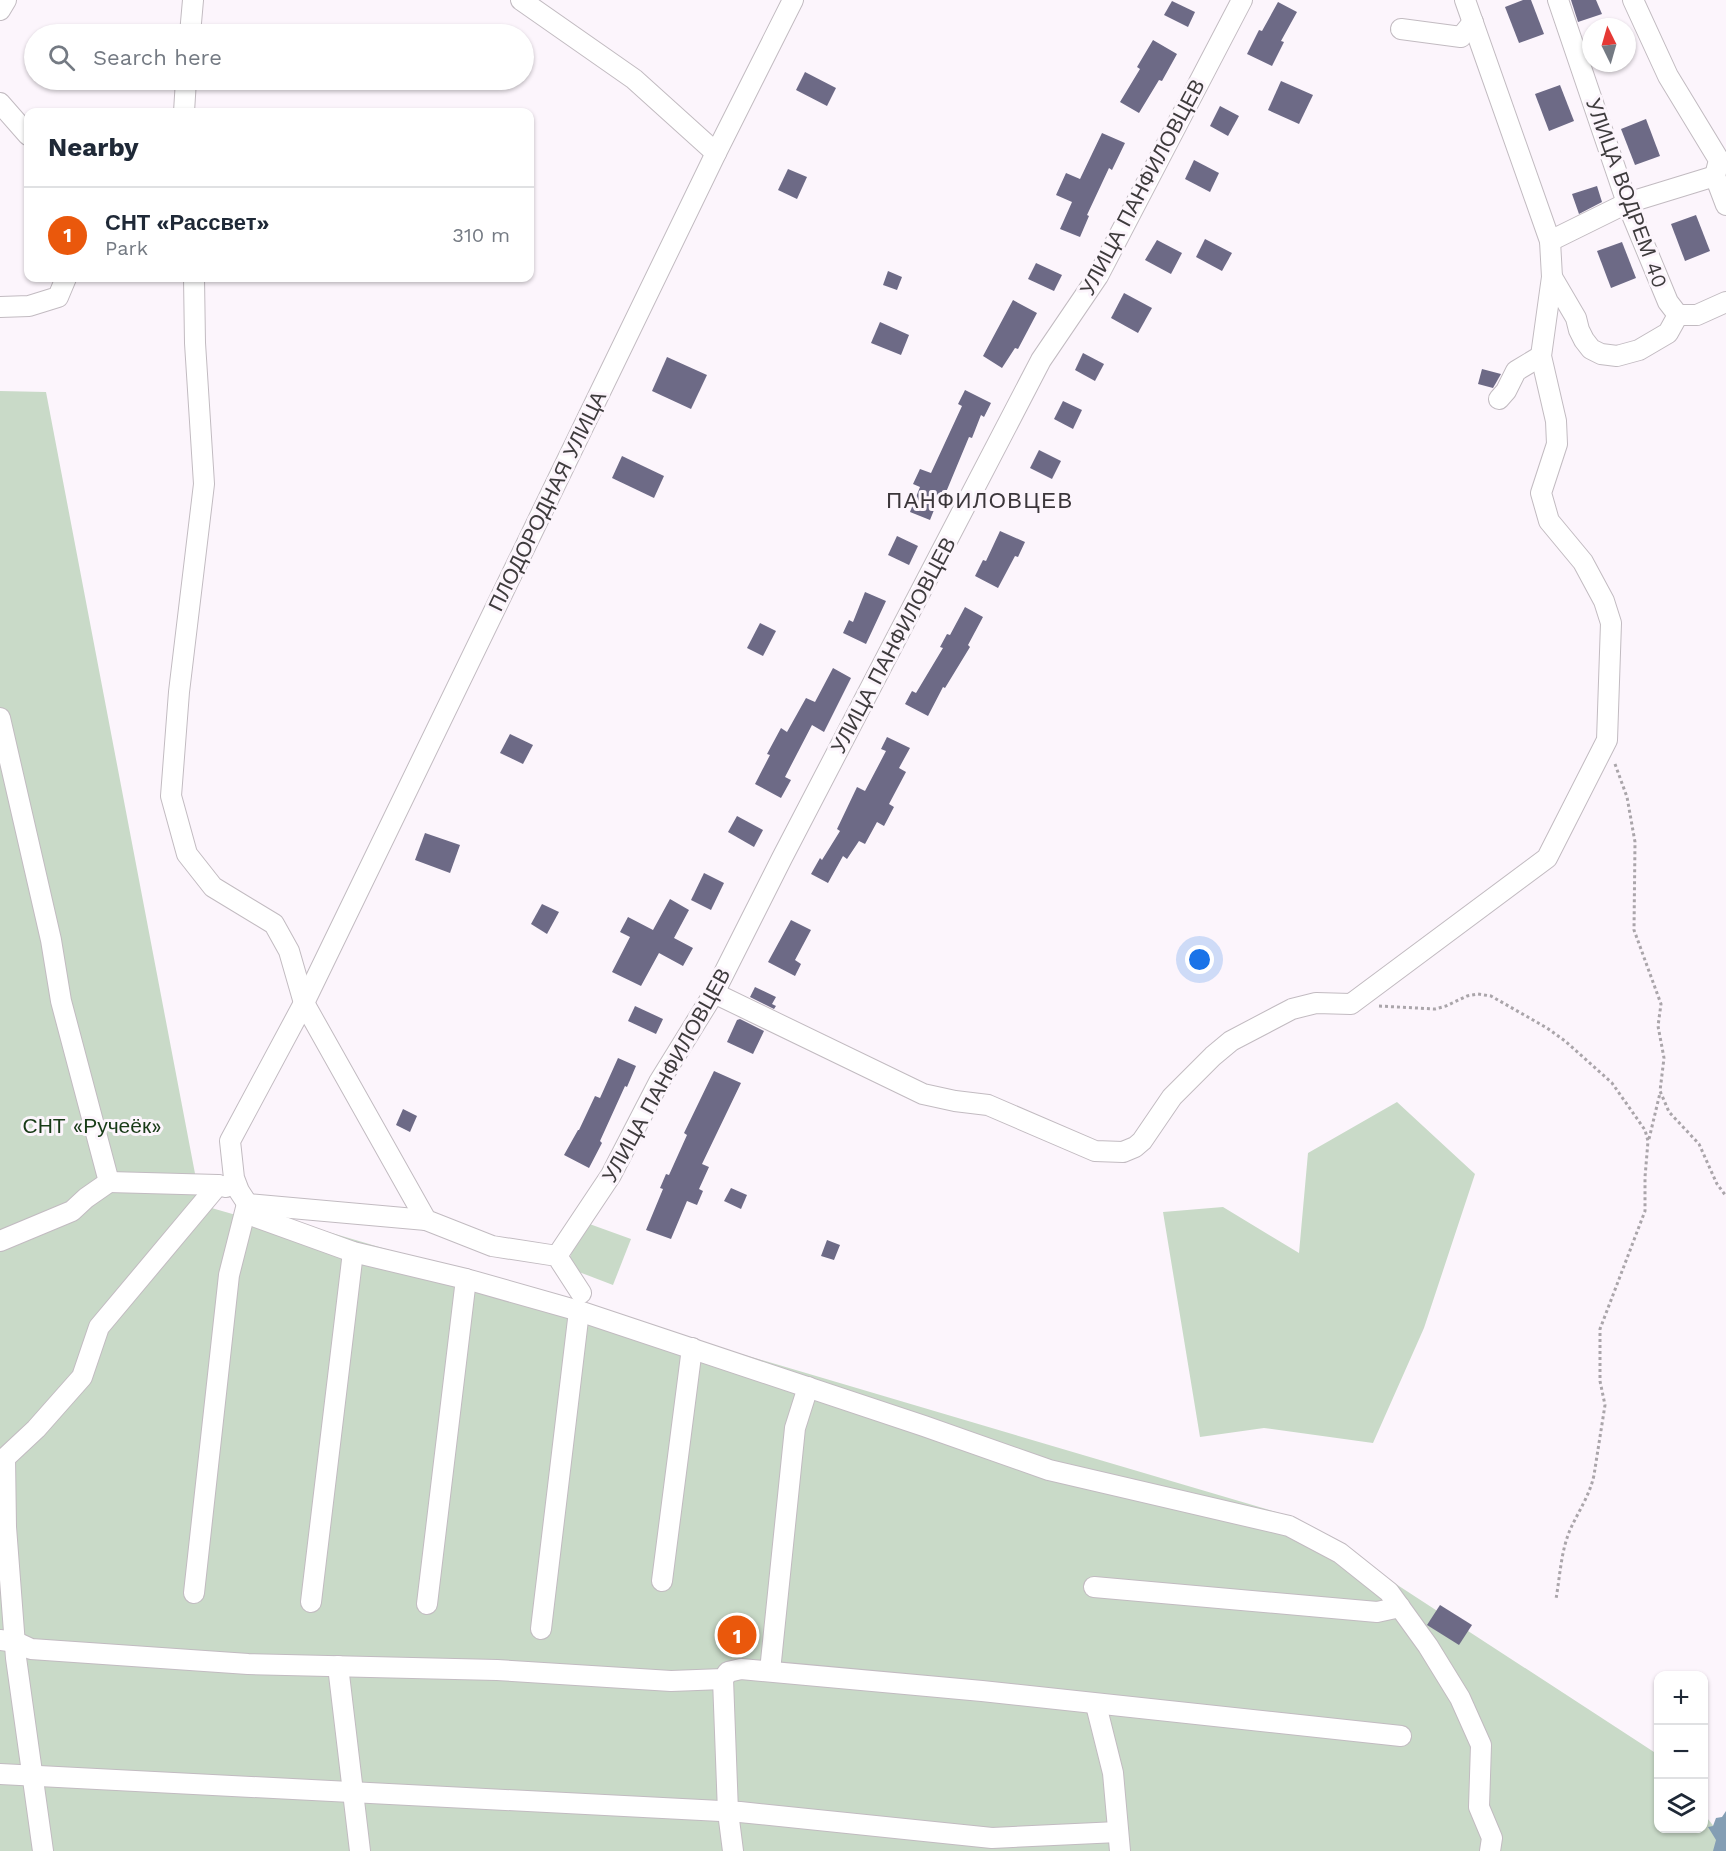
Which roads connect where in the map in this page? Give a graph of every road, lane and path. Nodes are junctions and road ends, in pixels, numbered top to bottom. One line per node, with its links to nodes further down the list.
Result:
1 (6, 0): 9 (street)
2 (193, 0): 11 (street)
3 (521, 0): 17 (street)
4 (793, 0): 17 (street, ПЛОДОРОДНАЯ УЛИЦА)
5 (1242, 0): 32 (street, УЛИЦА ПАНФИЛОВЦЕВ)
6 (1465, 0): 10 (street)
7 (1558, 0): 19 (street, УЛИЦА ВОДРЕМ 40)
8 (1633, 0): 18 (street)
9 (0, 10)
10 (1473, 22): 12 (street); 21 (street)
11 (191, 24)
12 (1401, 29)
13 (185, 90): 15 (street)
14 (0, 103): 16 (street)
15 (184, 108)
16 (24, 130)
17 (716, 153): 33 (street, ПЛОДОРОДНАЯ УЛИЦА)
18 (1720, 165): 19 (street); 20 (street)
19 (1628, 203): 21 (street); 27 (street, УЛИЦА ВОДРЕМ 40)
20 (1726, 205)
21 (1550, 241): 22 (street)
22 (1552, 277): 27 (street); 28 (street)
23 (64, 282): 26 (street)
24 (194, 282): 33 (street)
25 (1726, 302): 27 (street)
26 (0, 307)
27 (1678, 315)
28 (1541, 356): 29 (street); 31 (street)
29 (1499, 399)
30 (0, 718): 37 (street)
31 (1607, 740): 34 (street); 35 (path)
32 (714, 993): 34 (street); 44 (street, УЛИЦА ПАНФИЛОВЦЕВ)
33 (304, 1003): 40 (street, ПЛОДОРОДНАЯ УЛИЦА); 41 (street)
34 (1352, 1004): 36 (path)
35 (1660, 1091): 36 (path); 39 (path)
36 (1648, 1141): 52 (path)
37 (109, 1182): 38 (street); 42 (street)
38 (218, 1185): 40 (street); 57 (street)
39 (1726, 1196)
40 (243, 1198): 41 (street); 43 (street); 51 (street)
41 (426, 1220): 44 (street)
42 (0, 1240)
43 (353, 1251): 45 (street); 53 (street)
44 (557, 1256): 46 (street)
45 (466, 1279): 46 (street); 54 (street)
46 (580, 1302): 47 (street); 56 (street)
47 (692, 1348): 48 (street); 49 (street)
48 (808, 1387): 55 (street); 59 (street)
49 (662, 1581)
50 (1094, 1587): 55 (street)
51 (194, 1593)
52 (1556, 1599)
53 (311, 1602)
54 (427, 1604)
55 (1400, 1607): 71 (street)
56 (541, 1629)
57 (8, 1641): 58 (street); 64 (street)
58 (338, 1666): 60 (street); 65 (street)
59 (770, 1671): 60 (street); 61 (street)
60 (723, 1679): 66 (street)
61 (1096, 1705): 62 (street); 67 (street)
62 (1401, 1736)
63 (0, 1774): 64 (street)
64 (33, 1776): 65 (street); 68 (street)
65 (353, 1792): 66 (street); 69 (street)
66 (728, 1812): 67 (street); 70 (street)
67 (1119, 1841)
68 (43, 1851)
69 (360, 1851)
70 (733, 1851)
71 (1490, 1851)

